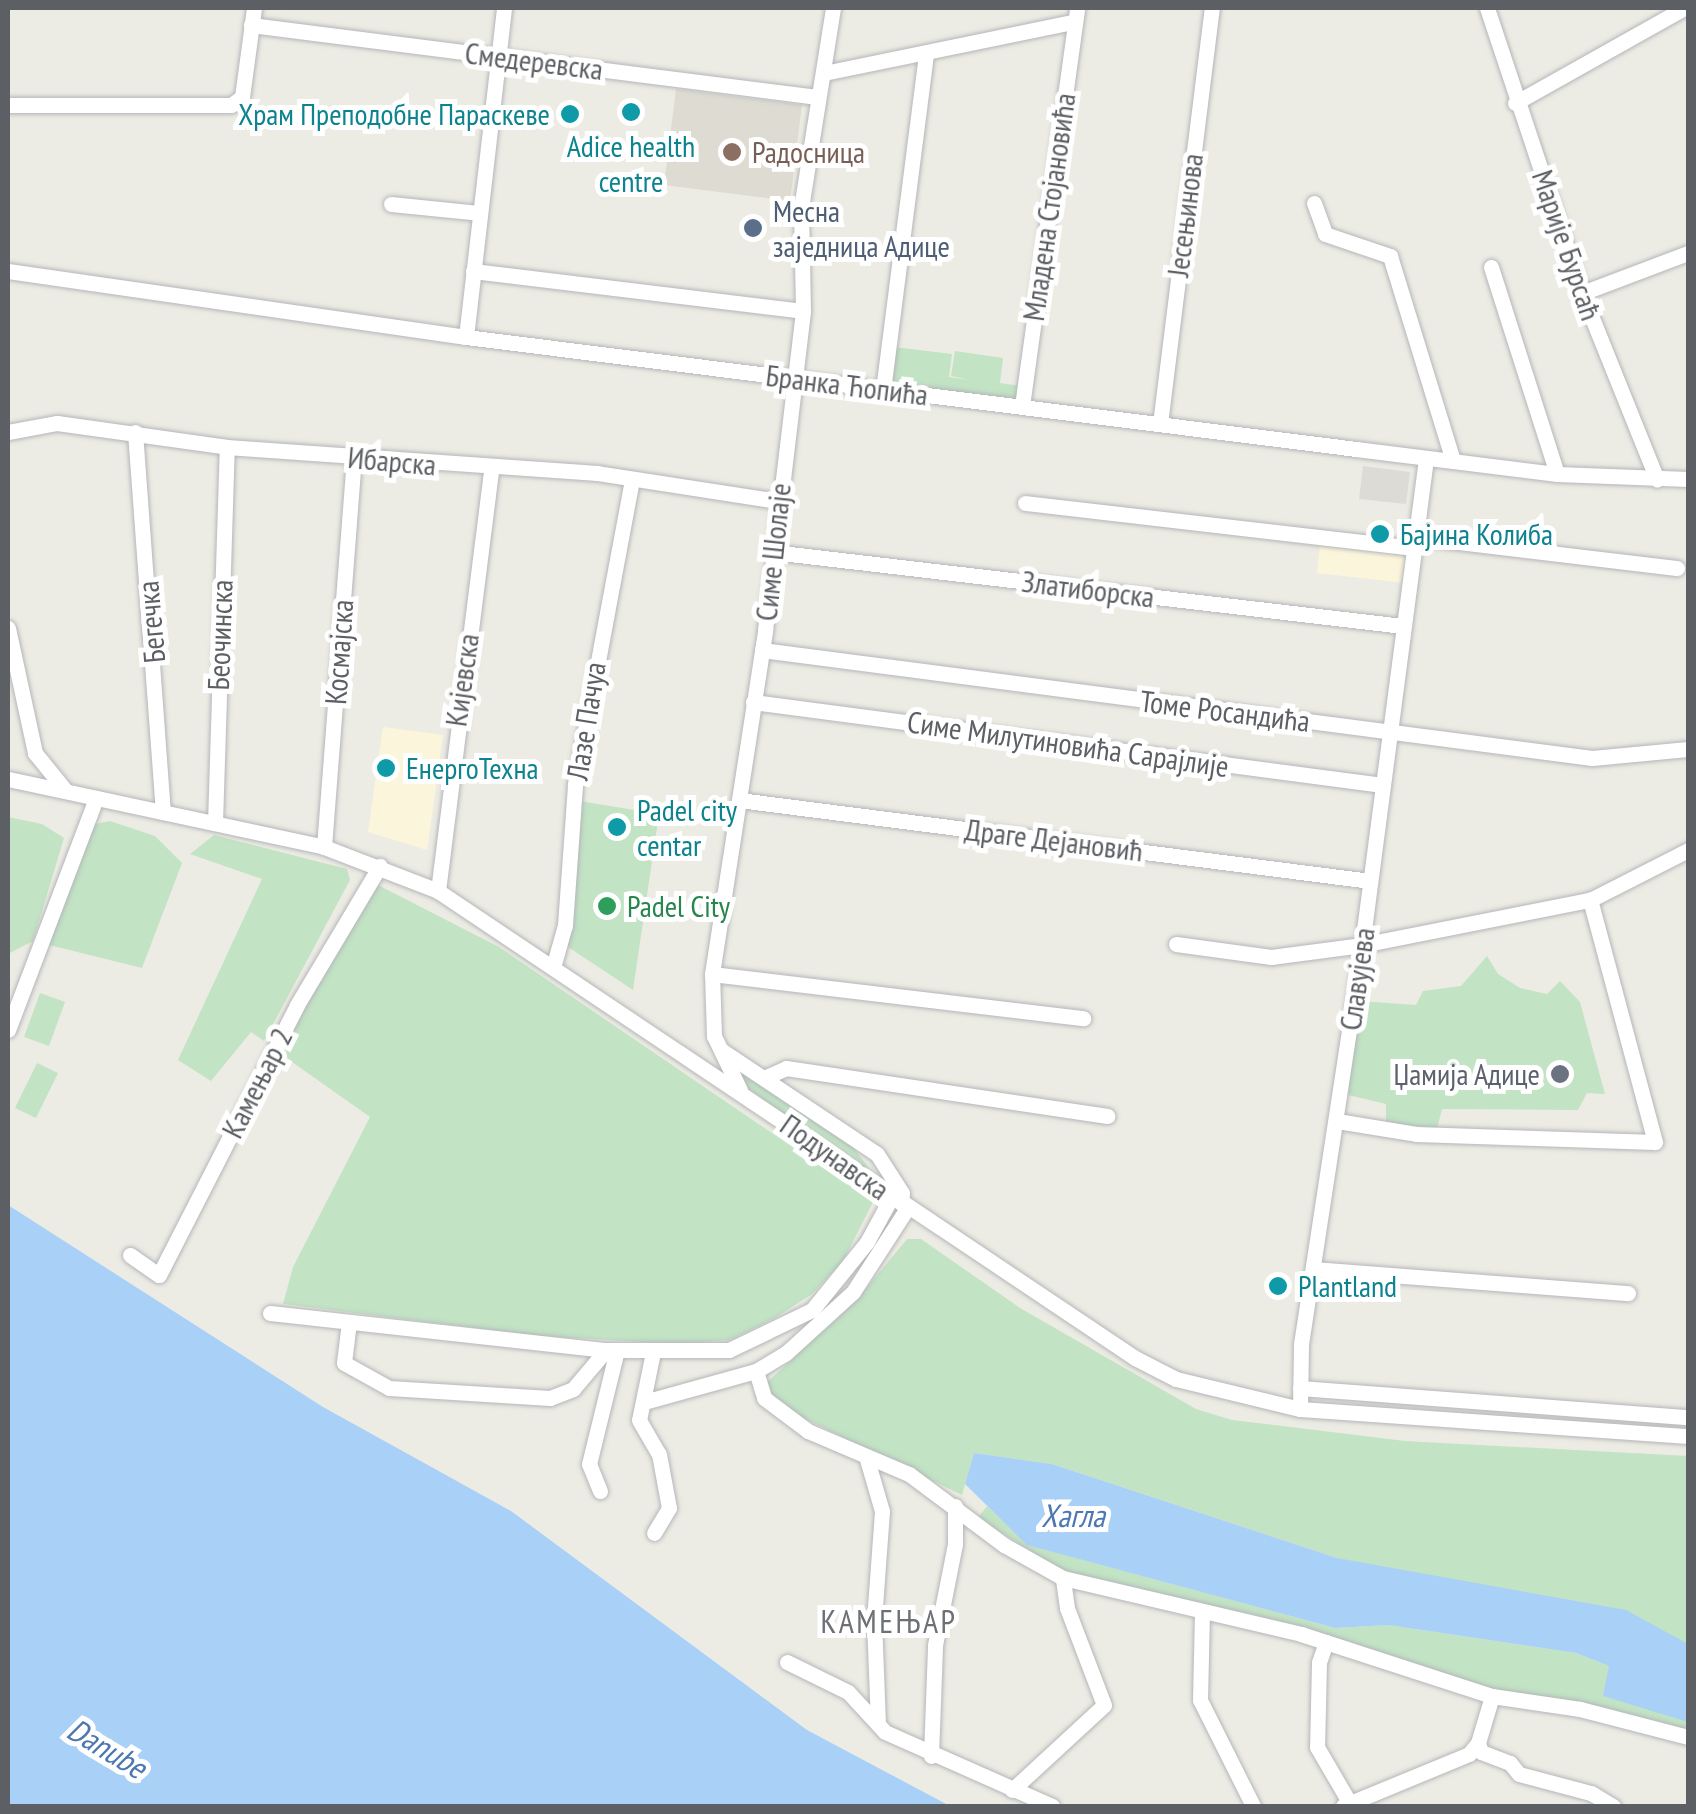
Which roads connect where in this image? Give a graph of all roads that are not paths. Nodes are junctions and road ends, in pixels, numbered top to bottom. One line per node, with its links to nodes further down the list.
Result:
1 (254, 8): 8 (street)
2 (504, 8): 10 (street)
3 (833, 8): 11 (street, Симе Шолаје)
4 (1212, 8): 28 (street, Јесењинова)
5 (1487, 8): 13 (street, Марије Бурсаћ)
6 (1684, 8): 13 (street)
7 (1075, 15): 9 (street); 27 (street, Младена Стојановића)
8 (251, 25): 10 (street, Смедеревска); 14 (street)
9 (926, 56): 11 (street); 26 (street)
10 (498, 57): 12 (street, Смедеревска); 17 (street)
11 (824, 72): 12 (street, Симе Шолаје)
12 (817, 98): 23 (street, Симе Шолаје)
13 (1515, 103): 22 (street, Марије Бурсаћ)
14 (8, 105)
15 (1314, 203): 34 (street)
16 (391, 204): 17 (street)
17 (479, 213): 21 (street)
18 (1688, 253): 22 (street)
19 (1491, 267): 36 (street)
20 (8, 271): 24 (street, Бранка Ћопића)
21 (473, 271): 23 (street); 24 (street)
22 (1582, 293): 39 (street, Марије Бурсаћ)
23 (803, 310): 25 (street, Симе Шолаје)
24 (466, 337): 25 (street, Бранка Ћопића)
25 (792, 378): 26 (street, Бранка Ћопића); 40 (street, Симе Шолаје)
26 (884, 390): 27 (street, Бранка Ћопића)
27 (1022, 406): 28 (street, Бранка Ћопића)
28 (1160, 424): 33 (street, Бранка Ћопића)
29 (8, 432): 30 (street, Ибарска)
30 (135, 432): 31 (street, Ибарска); 56 (street, Бегечка)
31 (226, 447): 32 (street, Ибарска); 57 (street, Беочинска)
32 (354, 457): 35 (street, Ибарска); 58 (street, Космајска)
33 (1426, 458): 34 (street, Бранка Ћопића); 42 (street, Славујева)
34 (1453, 461): 36 (street, Бранка Ћопића)
35 (491, 470): 37 (street, Ибарска); 62 (street, Кијевска)
36 (1557, 474): 39 (street, Бранка Ћопића)
37 (632, 479): 40 (street, Ибарска); 66 (street, Лазе Пачуа)
38 (1688, 479): 39 (street, Бранка Ћопића)
39 (1656, 480)
40 (777, 500): 43 (street, Симе Шолаје)
41 (1025, 503): 42 (street)
42 (1416, 542): 44 (street); 45 (street, Славујева)
43 (773, 552): 45 (street, Златиборска); 47 (street, Симе Шолаје)
44 (1677, 568)
45 (1404, 626): 49 (street, Славујева)
46 (8, 628): 53 (street)
47 (762, 650): 48 (street, Симе Шолаје); 49 (street, Томе Росандића)
48 (754, 702): 52 (street, Симе Милутиновића Сарајлије); 55 (street, Симе Шолаје)
49 (1390, 732): 50 (street, Томе Росандића); 52 (street, Славујева)
50 (1688, 749)
51 (8, 779): 53 (street, Подунавска)
52 (1383, 785): 61 (street, Славујева)
53 (67, 792): 54 (street, Подунавска)
54 (96, 798): 56 (street, Подунавска); 69 (street)
55 (739, 800): 61 (street, Драге Дејановић); 67 (street, Симе Шолаје)
56 (163, 812): 57 (street, Подунавска)
57 (215, 823): 58 (street, Подунавска)
58 (324, 846): 60 (street, Подунавска)
59 (1688, 850): 63 (street)
60 (380, 866): 62 (street, Подунавска); 76 (street, Камењар 2)
61 (1370, 880): 65 (street, Славујева)
62 (438, 891): 66 (street, Подунавска)
63 (1590, 900): 65 (street); 74 (street)
64 (1176, 944): 65 (street)
65 (1362, 945): 74 (street, Славујева)
66 (554, 964): 72 (street, Подунавска)
67 (712, 974): 68 (street); 70 (street, Симе Шолаје)
68 (1083, 1018)
69 (8, 1030)
70 (721, 1050): 71 (street); 72 (street, Симе Шолаје)
71 (766, 1077): 73 (street); 75 (street)
72 (740, 1090): 75 (street, Подунавска)
73 (1107, 1116)
74 (1337, 1121): 77 (street, Славујева)
75 (900, 1202): 82 (street); 83 (street); 86 (street, Подунавска)
76 (130, 1255)
77 (1314, 1269): 78 (street); 84 (street, Славујева)
78 (1628, 1293)
79 (270, 1313): 80 (street)
80 (349, 1322): 81 (street); 81 (street)
81 (612, 1350): 82 (street); 90 (street)
82 (653, 1352): 85 (street)
83 (756, 1371): 85 (street); 89 (street)
84 (1300, 1388): 86 (street, Славујева); 87 (street)
85 (644, 1402): 92 (street)
86 (1300, 1409): 88 (street, Подунавска)
87 (1688, 1417)
88 (1688, 1436)
89 (866, 1456): 91 (street); 98 (street)
90 (600, 1491)
91 (955, 1506): 93 (street); 101 (street)
92 (654, 1533)
93 (1063, 1578): 94 (street); 102 (street)
94 (1202, 1612): 95 (street); 105 (street)
95 (1326, 1642): 97 (street); 103 (street)
96 (787, 1662): 98 (street)
97 (1492, 1696): 99 (street); 100 (street)
98 (878, 1724): 101 (street)
99 (1688, 1737)
100 (1478, 1744): 103 (street); 106 (street)
101 (931, 1756): 102 (street)
102 (1012, 1790): 104 (street)
103 (1345, 1803)
104 (1052, 1806)
105 (1253, 1806)
106 (1613, 1806)

